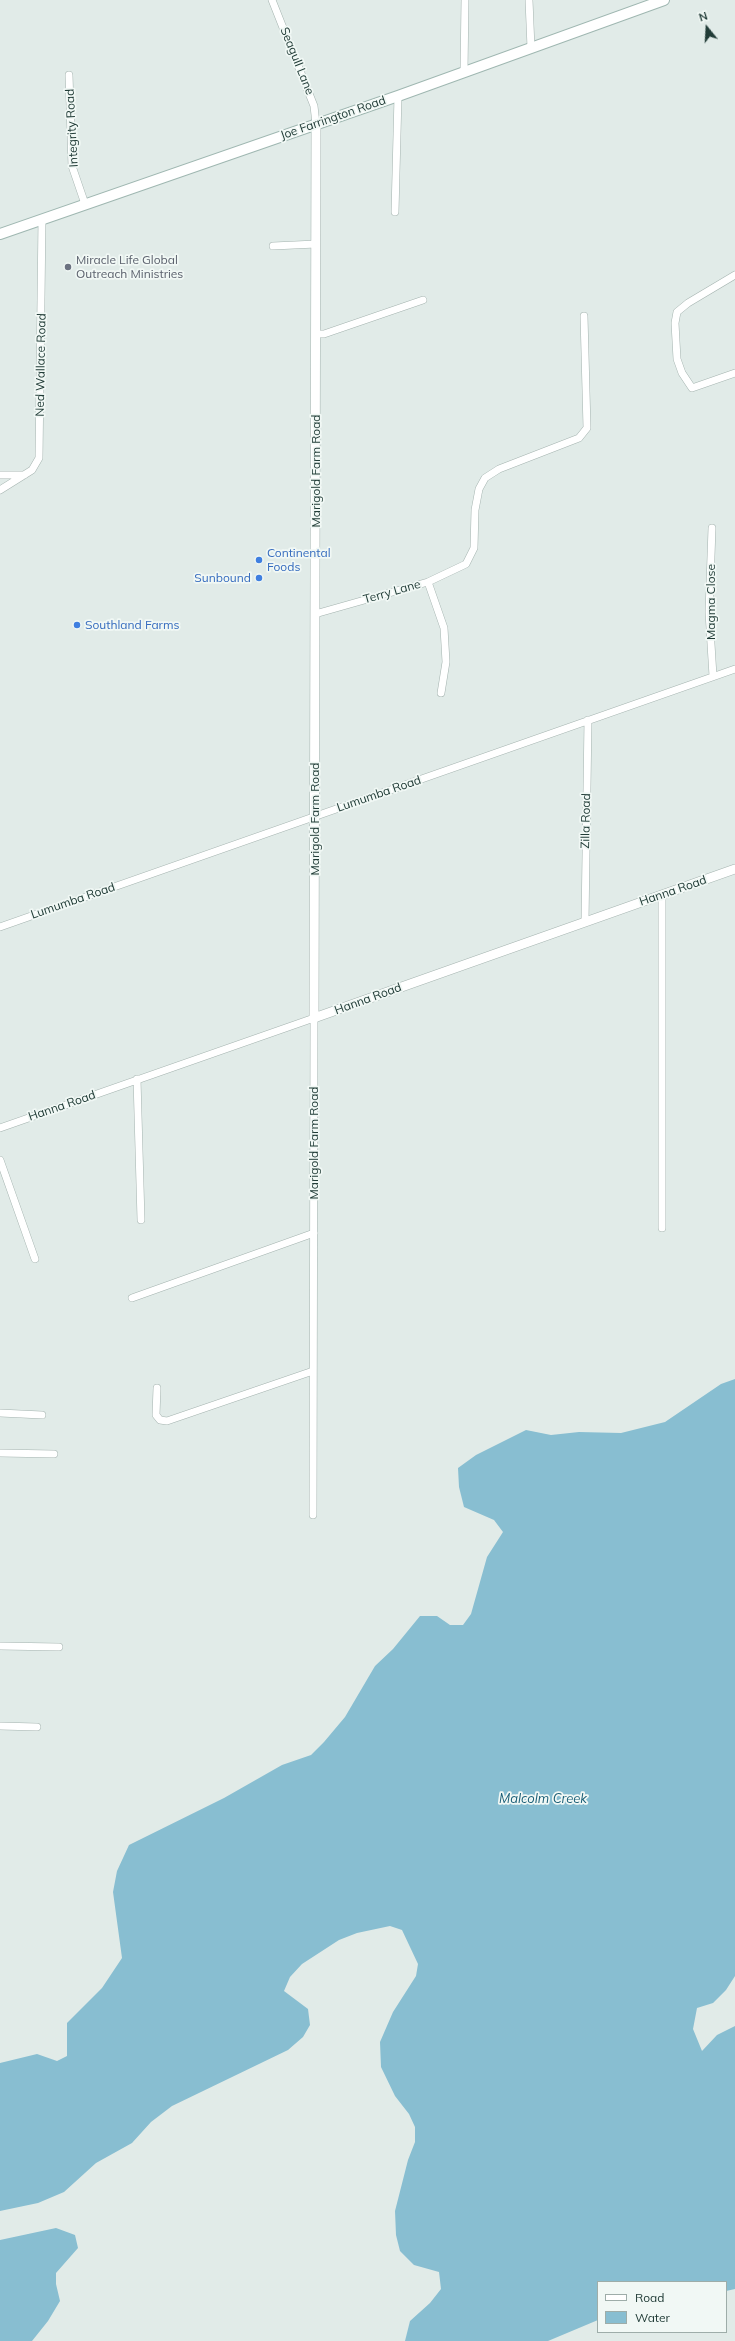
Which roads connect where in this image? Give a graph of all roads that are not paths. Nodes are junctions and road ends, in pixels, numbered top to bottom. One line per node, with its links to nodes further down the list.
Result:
1 (272, 0): 9 (street, Seagull Lane)
2 (465, 0): 6 (street)
3 (529, 0): 5 (street)
4 (664, 0): 5 (main road, Joe Farrington Road)
5 (531, 48): 6 (main road, Joe Farrington Road)
6 (464, 72): 8 (main road, Joe Farrington Road)
7 (69, 75): 10 (street, Integrity Road)
8 (398, 96): 9 (main road, Joe Farrington Road); 11 (street)
9 (316, 124): 10 (main road, Joe Farrington Road); 14 (street, Marigold Farm Road)
10 (85, 204): 12 (main road, Joe Farrington Road)
11 (394, 212)
12 (42, 219): 13 (main road, Joe Farrington Road); 22 (street, Ned Wallace Road)
13 (0, 234)
14 (316, 244): 15 (street); 19 (street, Marigold Farm Road)
15 (273, 246)
16 (735, 275): 20 (street)
17 (423, 300): 19 (street)
18 (584, 316): 25 (street)
19 (316, 334): 26 (street, Marigold Farm Road)
20 (735, 373)
21 (0, 475): 22 (street)
22 (24, 475): 23 (street, Ned Wallace Road)
23 (0, 490)
24 (712, 528): 28 (street, Magma Close)
25 (428, 582): 26 (street, Terry Lane); 29 (street, Terry Lane)
26 (315, 614): 31 (street, Marigold Farm Road)
27 (735, 669): 28 (street, Lumumba Road)
28 (713, 676): 30 (street, Lumumba Road)
29 (441, 693)
30 (588, 720): 31 (street, Lumumba Road); 34 (street, Zilla Road)
31 (315, 816): 35 (street, Lumumba Road); 36 (street, Marigold Farm Road)
32 (735, 869): 33 (street, Hanna Road)
33 (662, 895): 34 (street, Hanna Road); 41 (street)
34 (585, 922): 36 (street, Hanna Road)
35 (0, 927)
36 (314, 1018): 37 (street, Hanna Road); 42 (street, Marigold Farm Road)
37 (137, 1079): 38 (street, Hanna Road); 40 (street)
38 (0, 1128)
39 (0, 1160): 43 (street)
40 (141, 1220)
41 (662, 1228)
42 (314, 1233): 44 (street); 45 (street, Marigold Farm Road)
43 (35, 1259)
44 (132, 1298)
45 (314, 1371): 46 (street); 51 (street, Marigold Farm Road)
46 (157, 1388)
47 (0, 1413): 48 (street)
48 (42, 1415)
49 (0, 1453): 50 (street)
50 (54, 1454)
51 (313, 1515)
52 (0, 1646): 53 (street)
53 (59, 1647)
54 (0, 1726): 55 (street)
55 (37, 1727)

